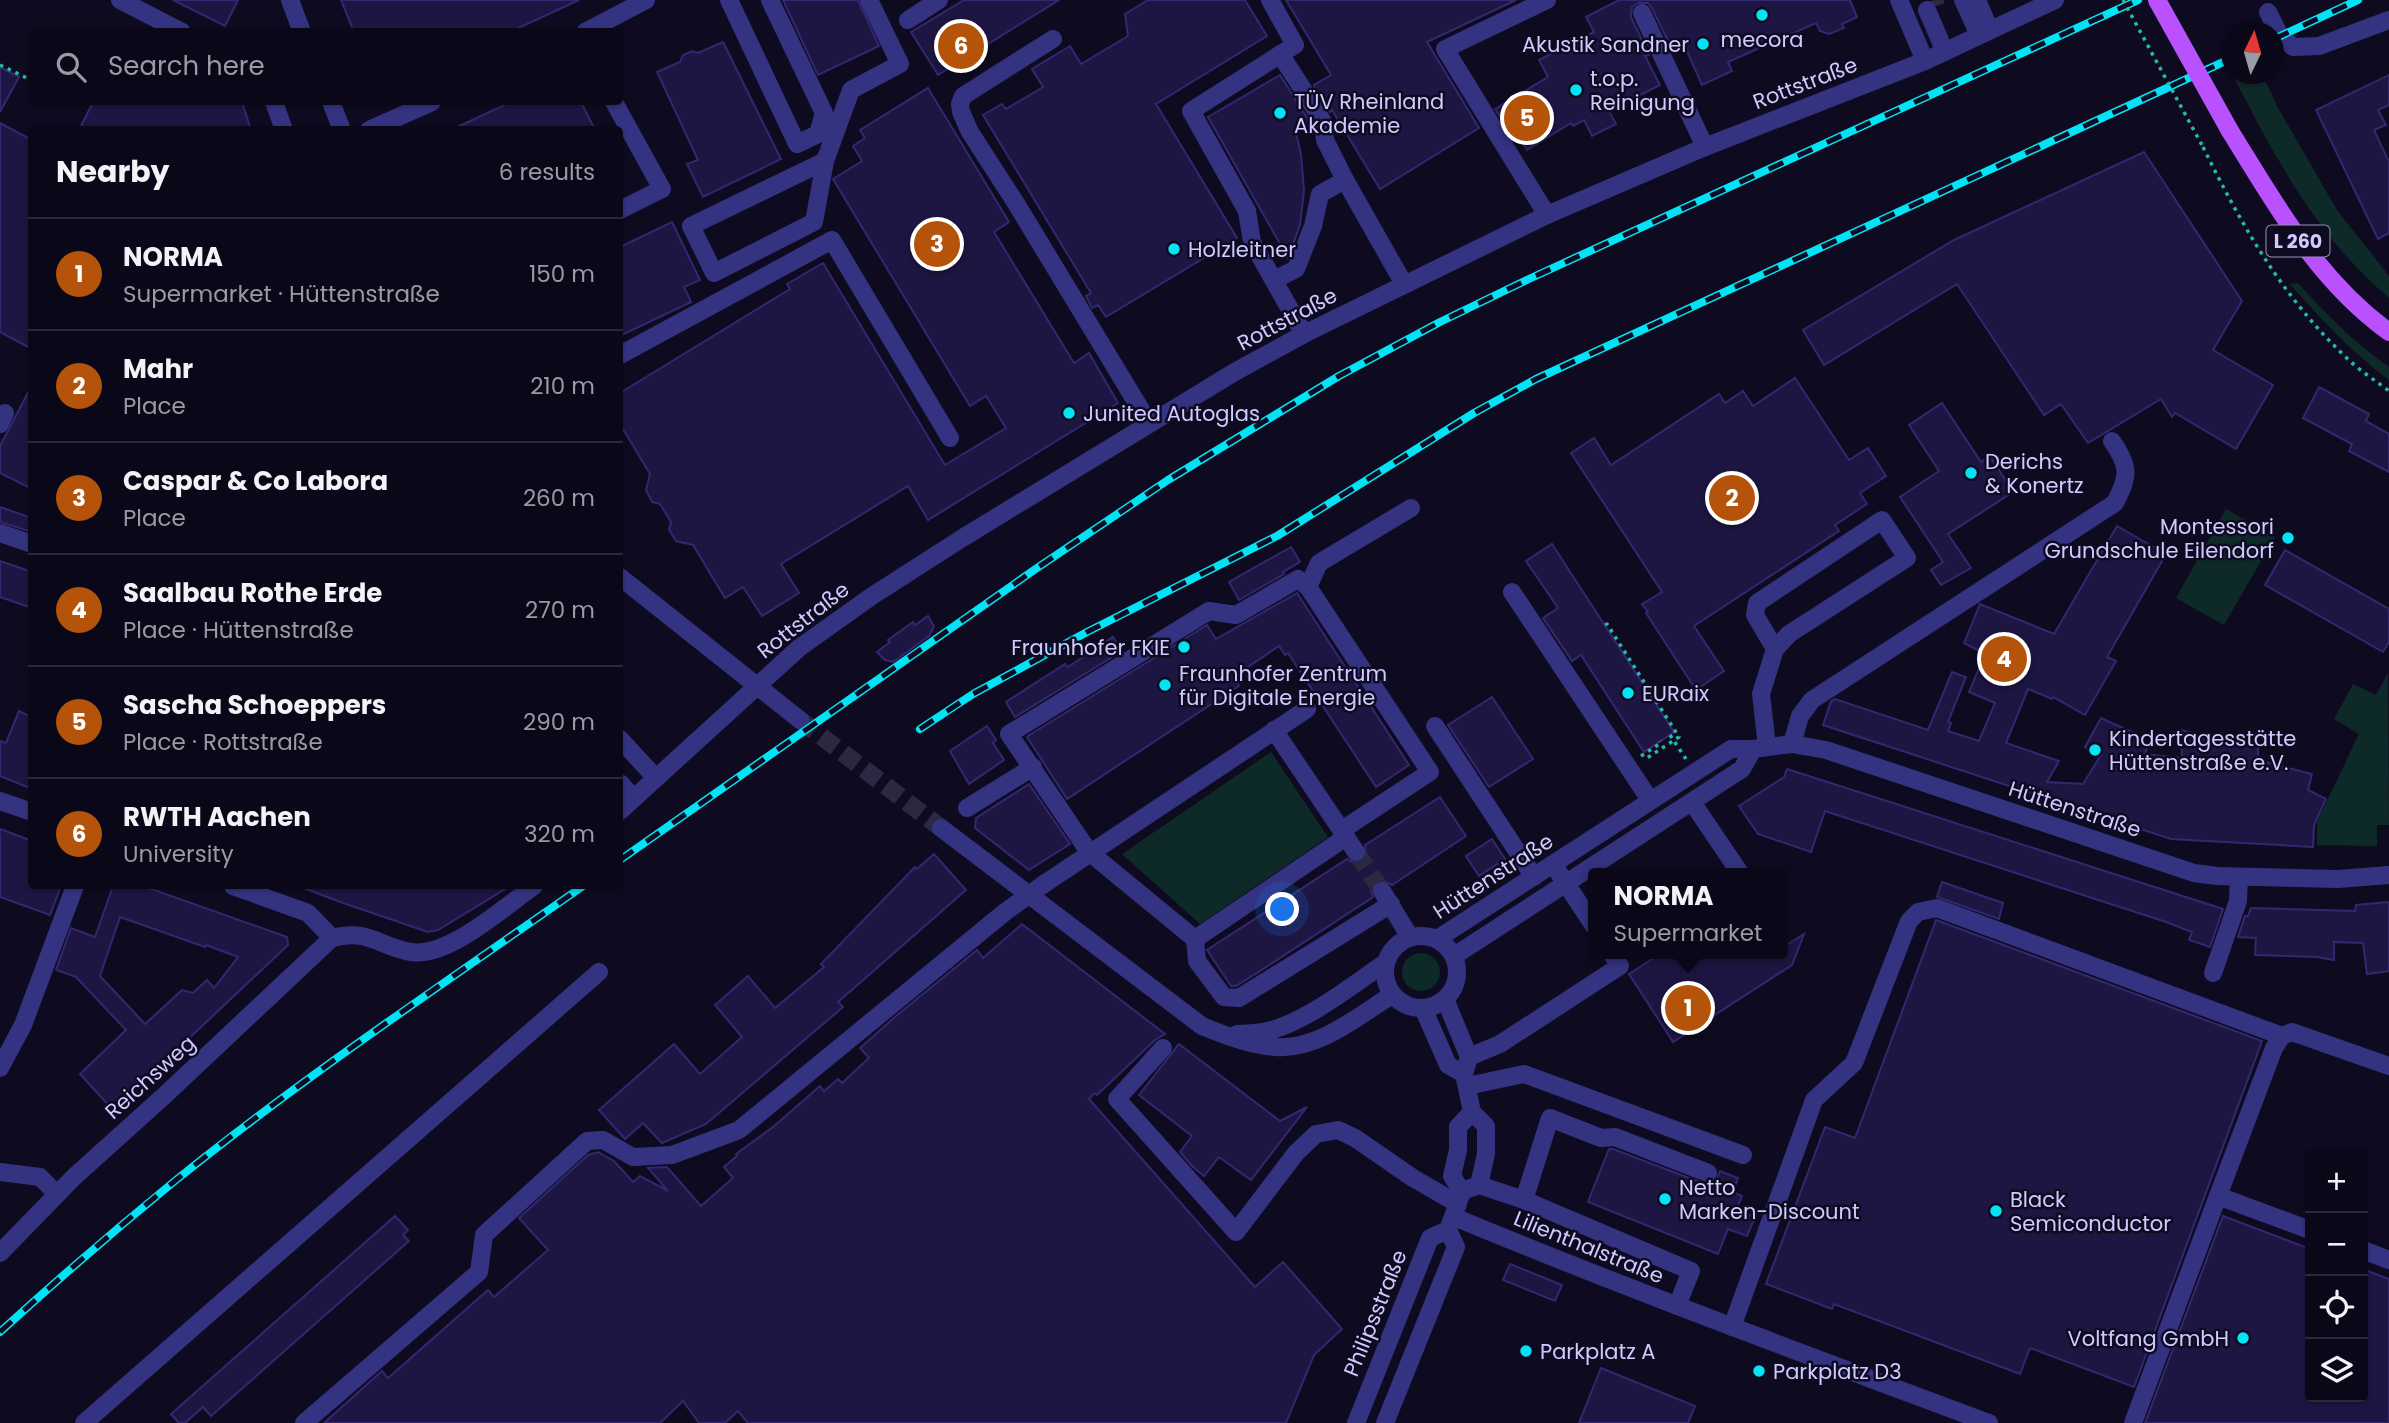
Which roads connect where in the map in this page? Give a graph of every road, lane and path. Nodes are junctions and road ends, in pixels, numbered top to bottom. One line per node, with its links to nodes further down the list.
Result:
1 (120, 0): 21 (street)
2 (290, 0): 22 (street)
3 (646, 0): 23 (street)
4 (729, 0): 5 (street)
5 (770, 0)
6 (869, 0): 39 (street)
7 (939, 0): 19 (street)
8 (1270, 0): 27 (street)
9 (1547, 0): 42 (street)
10 (1899, 0): 28 (street)
11 (1963, 0): 24 (street)
12 (1977, 0): 24 (street)
13 (2055, 0): 24 (street, Rottstraße)
14 (2123, 0): 48 (path, bridge)
15 (2157, 0): 45 (main road, L 260, bridge)
16 (1931, 8): 26 (street)
17 (2268, 12): 20 (street)
18 (1642, 13): 38 (street)
19 (908, 20)
20 (2389, 20)
21 (174, 28)
22 (300, 28)
23 (593, 28)
24 (1985, 33): 26 (street, Rottstraße)
25 (1053, 39): 49 (street)
26 (1950, 50): 28 (street, Rottstraße)
27 (1280, 54): 40 (street); 43 (street)
28 (1925, 61): 38 (street, Rottstraße)
29 (0, 65): 30 (path)
30 (27, 79)
31 (275, 105): 35 (street)
32 (332, 105): 36 (street)
33 (425, 105): 37 (street)
34 (616, 105): 41 (street)
35 (283, 126)
36 (340, 126)
37 (378, 126)
38 (1705, 147): 42 (street, Rottstraße)
39 (825, 161): 39 (street)
40 (1345, 180): 43 (street); 44 (street)
41 (623, 208)
42 (1547, 215): 44 (street, Rottstraße)
43 (1274, 280): 46 (street)
44 (1404, 284): 46 (street, Rottstraße)
45 (2389, 332)
46 (1304, 334): 49 (street, Rottstraße)
47 (623, 353): 50 (street)
48 (2389, 391)
49 (1149, 423): 60 (street, Rottstraße)
50 (950, 438)
51 (2112, 441): 69 (street)
52 (1411, 508): 56 (street)
53 (0, 533): 54 (street)
54 (28, 543)
55 (623, 579): 60 (street)
56 (1308, 587): 73 (street); 85 (street)
57 (1512, 592): 71 (street)
58 (1605, 625): 67 (path)
59 (1775, 649): 59 (street); 70 (street)
60 (758, 686): 62 (street); 75 (street, Rottstraße)
61 (1307, 709): 64 (street)
62 (800, 720)
63 (1435, 726): 93 (street)
64 (1274, 730): 85 (street); 86 (street)
65 (1670, 735): 67 (path)
66 (1660, 741): 72 (path)
67 (1673, 741): 72 (path); 74 (path)
68 (623, 742): 75 (street)
69 (1792, 744): 70 (street, Hüttenstraße); 94 (street, Hüttenstraße)
70 (1760, 748): 74 (street, Hüttenstraße); 80 (street)
71 (1616, 750): 72 (path); 78 (street)
72 (1639, 757)
73 (1033, 767): 82 (street); 86 (street)
74 (1694, 771): 78 (street, Hüttenstraße)
75 (655, 778): 77 (street, Rottstraße)
76 (623, 786): 77 (street)
77 (634, 798): 81 (street, Rottstraße)
78 (1650, 800): 88 (street, Hüttenstraße)
79 (0, 801): 83 (street)
80 (1692, 802): 90 (street); 91 (street)
81 (623, 808)
82 (967, 808)
83 (28, 811)
84 (941, 828): 112 (street)
85 (1344, 833): 87 (street); 102 (street)
86 (1089, 852): 102 (street); 134 (street, bridge)
87 (1356, 852)
88 (1553, 864): 93 (street, Hüttenstraße); 95 (street)
89 (1588, 868): 95 (street)
90 (1589, 868)
91 (1737, 868)
92 (2389, 875): 94 (street, Hüttenstraße)
93 (1534, 877): 103 (street, Hüttenstraße)
94 (2239, 877): 108 (street)
95 (1565, 883): 99 (street); 104 (street)
96 (74, 889): 116 (street)
97 (241, 889): 101 (street)
98 (530, 889): 101 (street)
99 (1588, 917)
100 (1410, 937): 102 (street); 103 (street); 106 (street)
101 (332, 938): 123 (street, Reichsweg)
102 (1195, 939)
103 (1437, 939): 104 (street)
104 (1454, 956): 110 (street)
105 (1615, 959): 117 (street)
106 (1385, 963): 109 (street); 112 (street)
107 (599, 972): 133 (street)
108 (2213, 973)
109 (1392, 995): 111 (street); 112 (street)
110 (1445, 999): 111 (street); 117 (street)
111 (1423, 1008): 117 (street)
112 (1225, 1035)
113 (2282, 1036): 115 (street); 124 (street); 132 (street)
114 (1163, 1048): 126 (street, Lilienthalstraße)
115 (2389, 1066)
116 (0, 1068)
117 (1467, 1072): 118 (street); 119 (street)
118 (1472, 1112): 122 (street); 126 (street)
119 (1743, 1155)
120 (0, 1172): 123 (street)
121 (1708, 1173): 125 (street)
122 (1479, 1185): 125 (street); 126 (street, Philipsstraße)
123 (57, 1194): 129 (street, Reichsweg)
124 (2218, 1196): 127 (street); 138 (street)
125 (1524, 1200): 131 (street)
126 (1455, 1211): 131 (street, Lilienthalstraße); 135 (street, Philipsstraße); 136 (street)
127 (2305, 1228)
128 (2368, 1252): 130 (street)
129 (0, 1253)
130 (2389, 1260)
131 (1676, 1306): 132 (street, Lilienthalstraße)
132 (1732, 1327): 137 (street, Lilienthalstraße)
133 (84, 1423)
134 (304, 1423)
135 (1356, 1423)
136 (1385, 1423)
137 (1989, 1423)
138 (2133, 1423)

